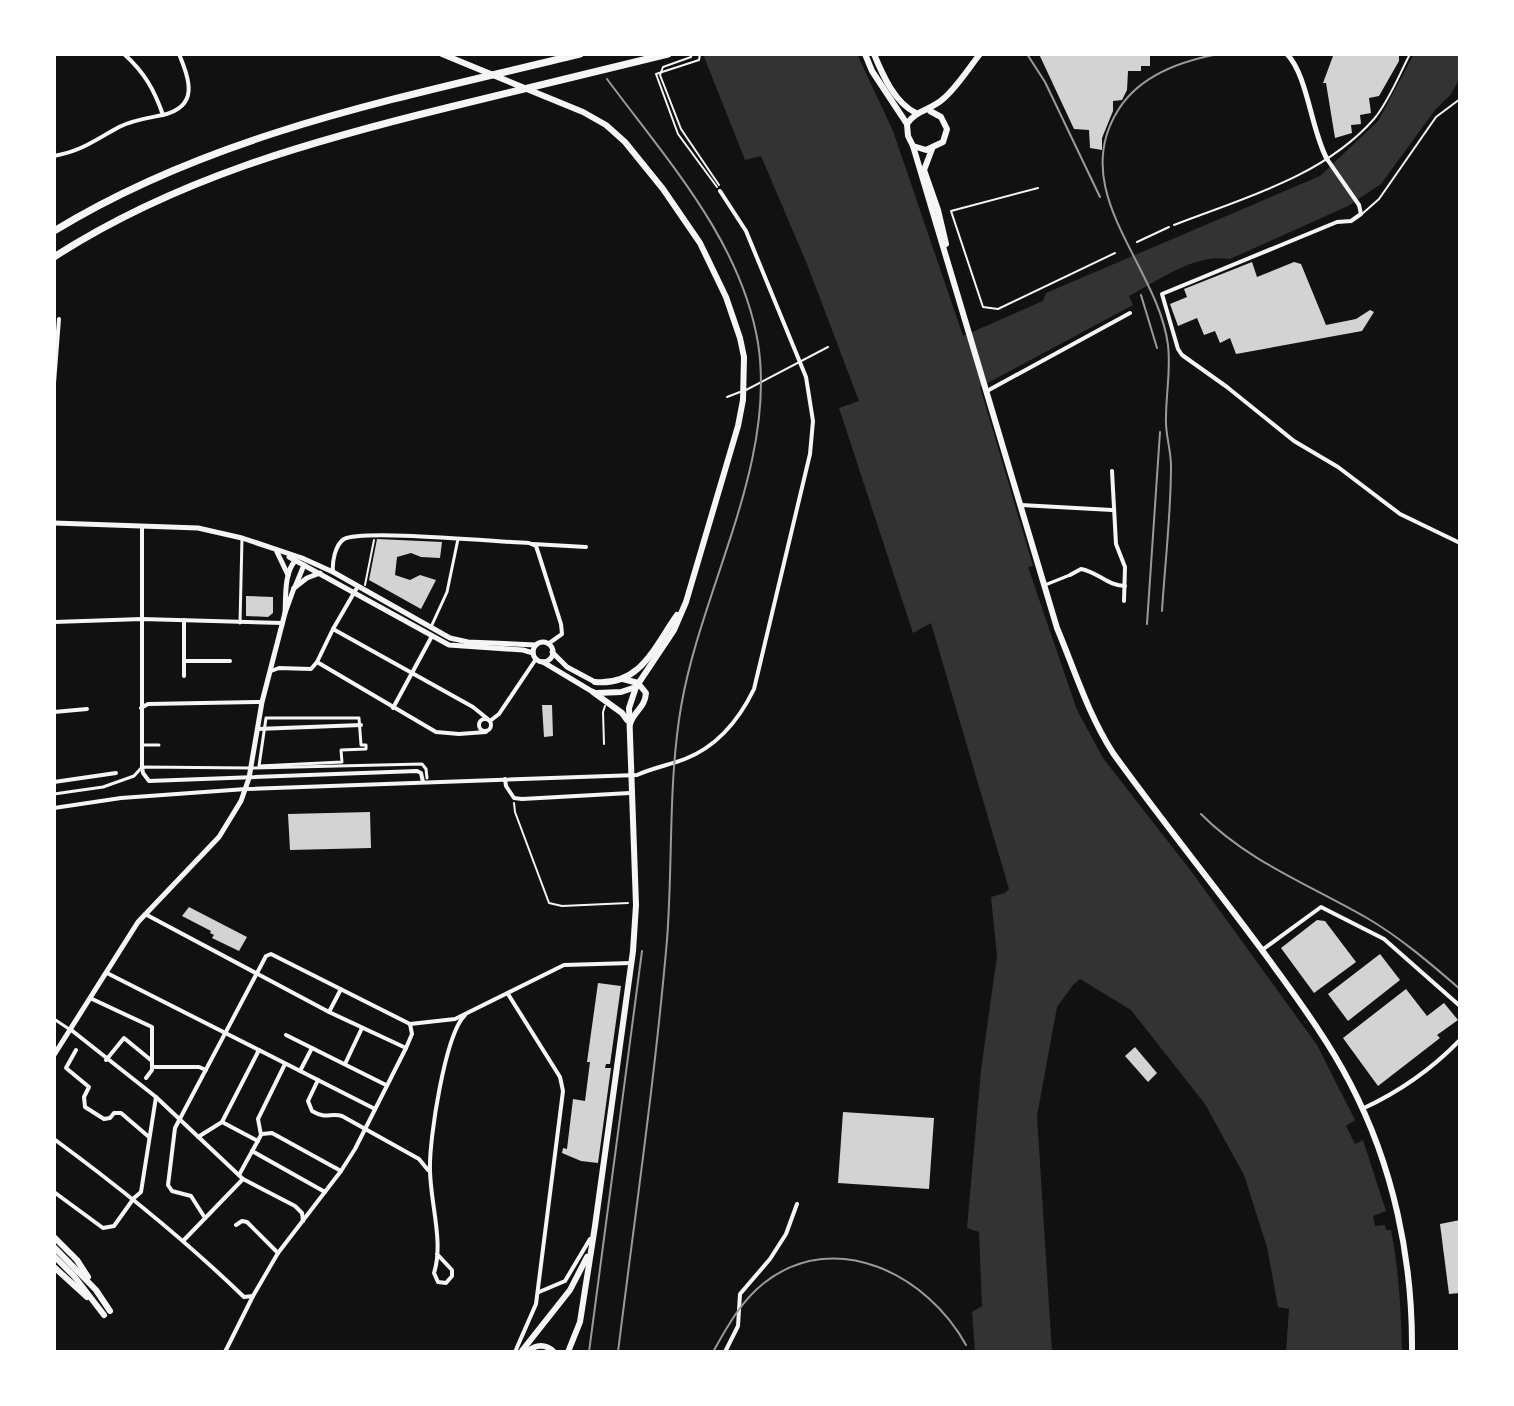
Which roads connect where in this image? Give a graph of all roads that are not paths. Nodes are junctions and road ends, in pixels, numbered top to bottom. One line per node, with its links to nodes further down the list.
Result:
1 (124, 54): 17 (street)
2 (179, 54): 17 (street)
3 (442, 54): 12 (main road)
4 (450, 54): 12 (main road)
5 (580, 54): 28 (highway)
6 (668, 54): 30 (highway)
7 (865, 54): 19 (main road)
8 (874, 54): 16 (main road)
9 (980, 54): 13 (main road)
10 (1287, 54): 23 (main road)
11 (1410, 54): 23 (lane)
12 (468, 64): 59 (main road)
13 (946, 97): 15 (main road); 18 (main road)
14 (1460, 99): 26 (lane)
15 (930, 111): 16 (main road); 18 (main road)
16 (916, 113): 19 (main road)
17 (163, 115): 22 (street)
18 (941, 117): 21 (main road)
19 (907, 124): 20 (main road)
20 (913, 146): 21 (main road); 31 (main road)
21 (932, 149): 31 (main road)
22 (54, 156)
23 (1328, 161): 26 (street); 27 (lane)
24 (1038, 188): 29 (lane)
25 (721, 190): 104 (street)
26 (1361, 214): 46 (street)
27 (1174, 225)
28 (54, 231)
29 (1115, 253)
30 (54, 257)
31 (950, 271): 36 (main road)
32 (1130, 313): 36 (street)
33 (59, 319): 35 (street)
34 (828, 347): 37 (lane)
35 (54, 383)
36 (986, 388): 39 (main road)
37 (727, 397)
38 (1112, 471): 40 (street)
39 (1021, 505): 40 (street); 54 (main road)
40 (1112, 510): 55 (street)
41 (54, 523): 42 (main road)
42 (142, 526): 43 (main road); 61 (street)
43 (242, 538): 48 (main road); 64 (street)
44 (458, 539): 45 (street); 50 (street); 67 (street)
45 (529, 543): 47 (street); 68 (street)
46 (1460, 543)
47 (586, 547)
48 (274, 549): 49 (main road); 53 (main road)
49 (300, 561): 50 (main road); 51 (main road); 53 (main road); 56 (main road)
50 (333, 572): 57 (main road)
51 (320, 573): 56 (main road); 57 (main road)
52 (1070, 575): 54 (street); 55 (street)
53 (288, 576): 60 (main road)
54 (1045, 585): 113 (main road)
55 (1125, 586): 58 (street)
56 (294, 588): 60 (main road)
57 (359, 589): 66 (street); 67 (main road)
58 (1124, 601)
59 (686, 602): 78 (main road); 83 (main road)
60 (285, 613): 65 (main road)
61 (142, 619): 62 (street); 63 (street); 87 (street)
62 (184, 620): 64 (street); 72 (street)
63 (54, 622)
64 (240, 623): 65 (street)
65 (283, 623): 74 (main road)
66 (333, 629): 75 (street); 79 (street)
67 (433, 631): 69 (main road); 71 (main road); 79 (street)
68 (548, 644): 69 (main road); 70 (main road)
69 (536, 645): 71 (main road)
70 (552, 652): 71 (main road); 82 (main road)
71 (537, 658): 84 (main road); 91 (street)
72 (184, 661): 73 (street); 80 (street)
73 (230, 661)
74 (274, 661): 76 (street); 77 (main road)
75 (317, 662): 76 (street); 88 (street)
76 (279, 668): 77 (street)
77 (271, 671): 86 (main road)
78 (637, 672): 81 (main road); 83 (main road)
79 (413, 674): 88 (street); 91 (street)
80 (184, 676)
81 (623, 679): 82 (main road); 83 (main road)
82 (595, 682)
83 (634, 685): 84 (main road); 93 (main road); 93 (main road)
84 (593, 692): 85 (main road)
85 (608, 701): 93 (main road); 96 (lane)
86 (262, 702): 87 (street); 94 (main road)
87 (141, 708): 97 (street)
88 (393, 708): 95 (street)
89 (87, 709): 90 (street)
90 (54, 712)
91 (489, 720): 95 (street); 95 (street)
92 (361, 725): 94 (street); 94 (street); 94 (street)
93 (628, 725): 109 (main road)
94 (261, 728): 100 (main road)
95 (486, 732)
96 (604, 744)
97 (142, 745): 98 (street); 99 (street)
98 (159, 745)
99 (142, 767): 100 (street); 103 (street); 110 (street)
100 (251, 768): 103 (main road); 105 (street)
101 (116, 773): 106 (street)
102 (262, 777): 103 (street); 105 (street); 107 (street)
103 (249, 778): 108 (main road)
104 (505, 779): 105 (street); 109 (street)
105 (425, 780): 107 (street)
106 (54, 782)
107 (259, 788): 108 (street)
108 (246, 789): 111 (street); 112 (main road)
109 (630, 793): 114 (main road)
110 (54, 794)
111 (54, 808)
112 (145, 914): 115 (main road); 116 (street)
113 (1262, 950): 120 (street); 148 (main road)
114 (632, 963): 118 (street); 171 (main road)
115 (105, 972): 119 (main road); 128 (street)
116 (256, 974): 117 (street); 121 (street); 128 (street)
117 (341, 989): 121 (street); 125 (street)
118 (508, 994): 122 (street); 181 (street)
119 (89, 998): 127 (main road); 138 (street)
120 (1460, 1006)
121 (329, 1012): 126 (street)
122 (465, 1015): 124 (street); 129 (street)
123 (54, 1019): 127 (street)
124 (440, 1022): 125 (street); 129 (street)
125 (410, 1024): 133 (street)
126 (362, 1028): 133 (street); 140 (street)
127 (69, 1029): 136 (main road); 137 (street)
128 (224, 1034): 135 (street); 141 (street)
129 (453, 1034): 159 (street)
130 (286, 1035): 132 (street)
131 (1460, 1040): 148 (street)
132 (312, 1048): 140 (street); 142 (street)
133 (406, 1048): 145 (street)
134 (76, 1050): 155 (street)
135 (259, 1050): 139 (street); 152 (street)
136 (54, 1055)
137 (106, 1060): 138 (street); 146 (street)
138 (152, 1064): 141 (street); 143 (street)
139 (285, 1064): 142 (street); 154 (street)
140 (345, 1064): 145 (street)
141 (206, 1070): 149 (street)
142 (300, 1071): 144 (street)
143 (146, 1078)
144 (318, 1080): 147 (street); 153 (street)
145 (387, 1085): 147 (street)
146 (156, 1097): 150 (street); 155 (street)
147 (375, 1109): 153 (street)
148 (1362, 1109): 193 (main road)
149 (185, 1110): 150 (street); 151 (street)
150 (171, 1111): 151 (street)
151 (181, 1119): 156 (street); 169 (street)
152 (222, 1122): 156 (street); 158 (street)
153 (366, 1129): 161 (street); 162 (street)
154 (261, 1135): 158 (street); 162 (street)
155 (149, 1137): 167 (street)
156 (198, 1137): 164 (street)
157 (54, 1139): 167 (street)
158 (258, 1141): 160 (street)
159 (431, 1144): 161 (street); 163 (street)
160 (252, 1151): 164 (street); 166 (street)
161 (419, 1159): 163 (street)
162 (341, 1171): 166 (street)
163 (430, 1172): 178 (street)
164 (241, 1177): 169 (street); 170 (street)
165 (54, 1192): 167 (street)
166 (325, 1192): 170 (street)
167 (134, 1198): 175 (street)
168 (797, 1204): 192 (street)
169 (205, 1218): 175 (street)
170 (303, 1221): 177 (street)
171 (594, 1221): 174 (main road); 191 (main road)
172 (236, 1225): 177 (street)
173 (54, 1237): 183 (main road)
174 (590, 1239): 182 (street); 189 (main road)
175 (184, 1240): 185 (street)
176 (54, 1247): 183 (main road)
177 (278, 1253): 185 (street)
178 (437, 1254): 178 (street)
179 (54, 1256): 186 (main road)
180 (54, 1267): 186 (main road)
181 (540, 1282): 182 (street); 184 (street)
182 (552, 1287): 184 (street)
183 (96, 1290): 186 (main road)
184 (538, 1292): 188 (street)
185 (253, 1296): 187 (street)
186 (104, 1311)
187 (225, 1352)
188 (515, 1352)
189 (524, 1352): 190 (main road)
190 (554, 1352)
191 (568, 1352)
192 (725, 1352)
193 (1412, 1352)

